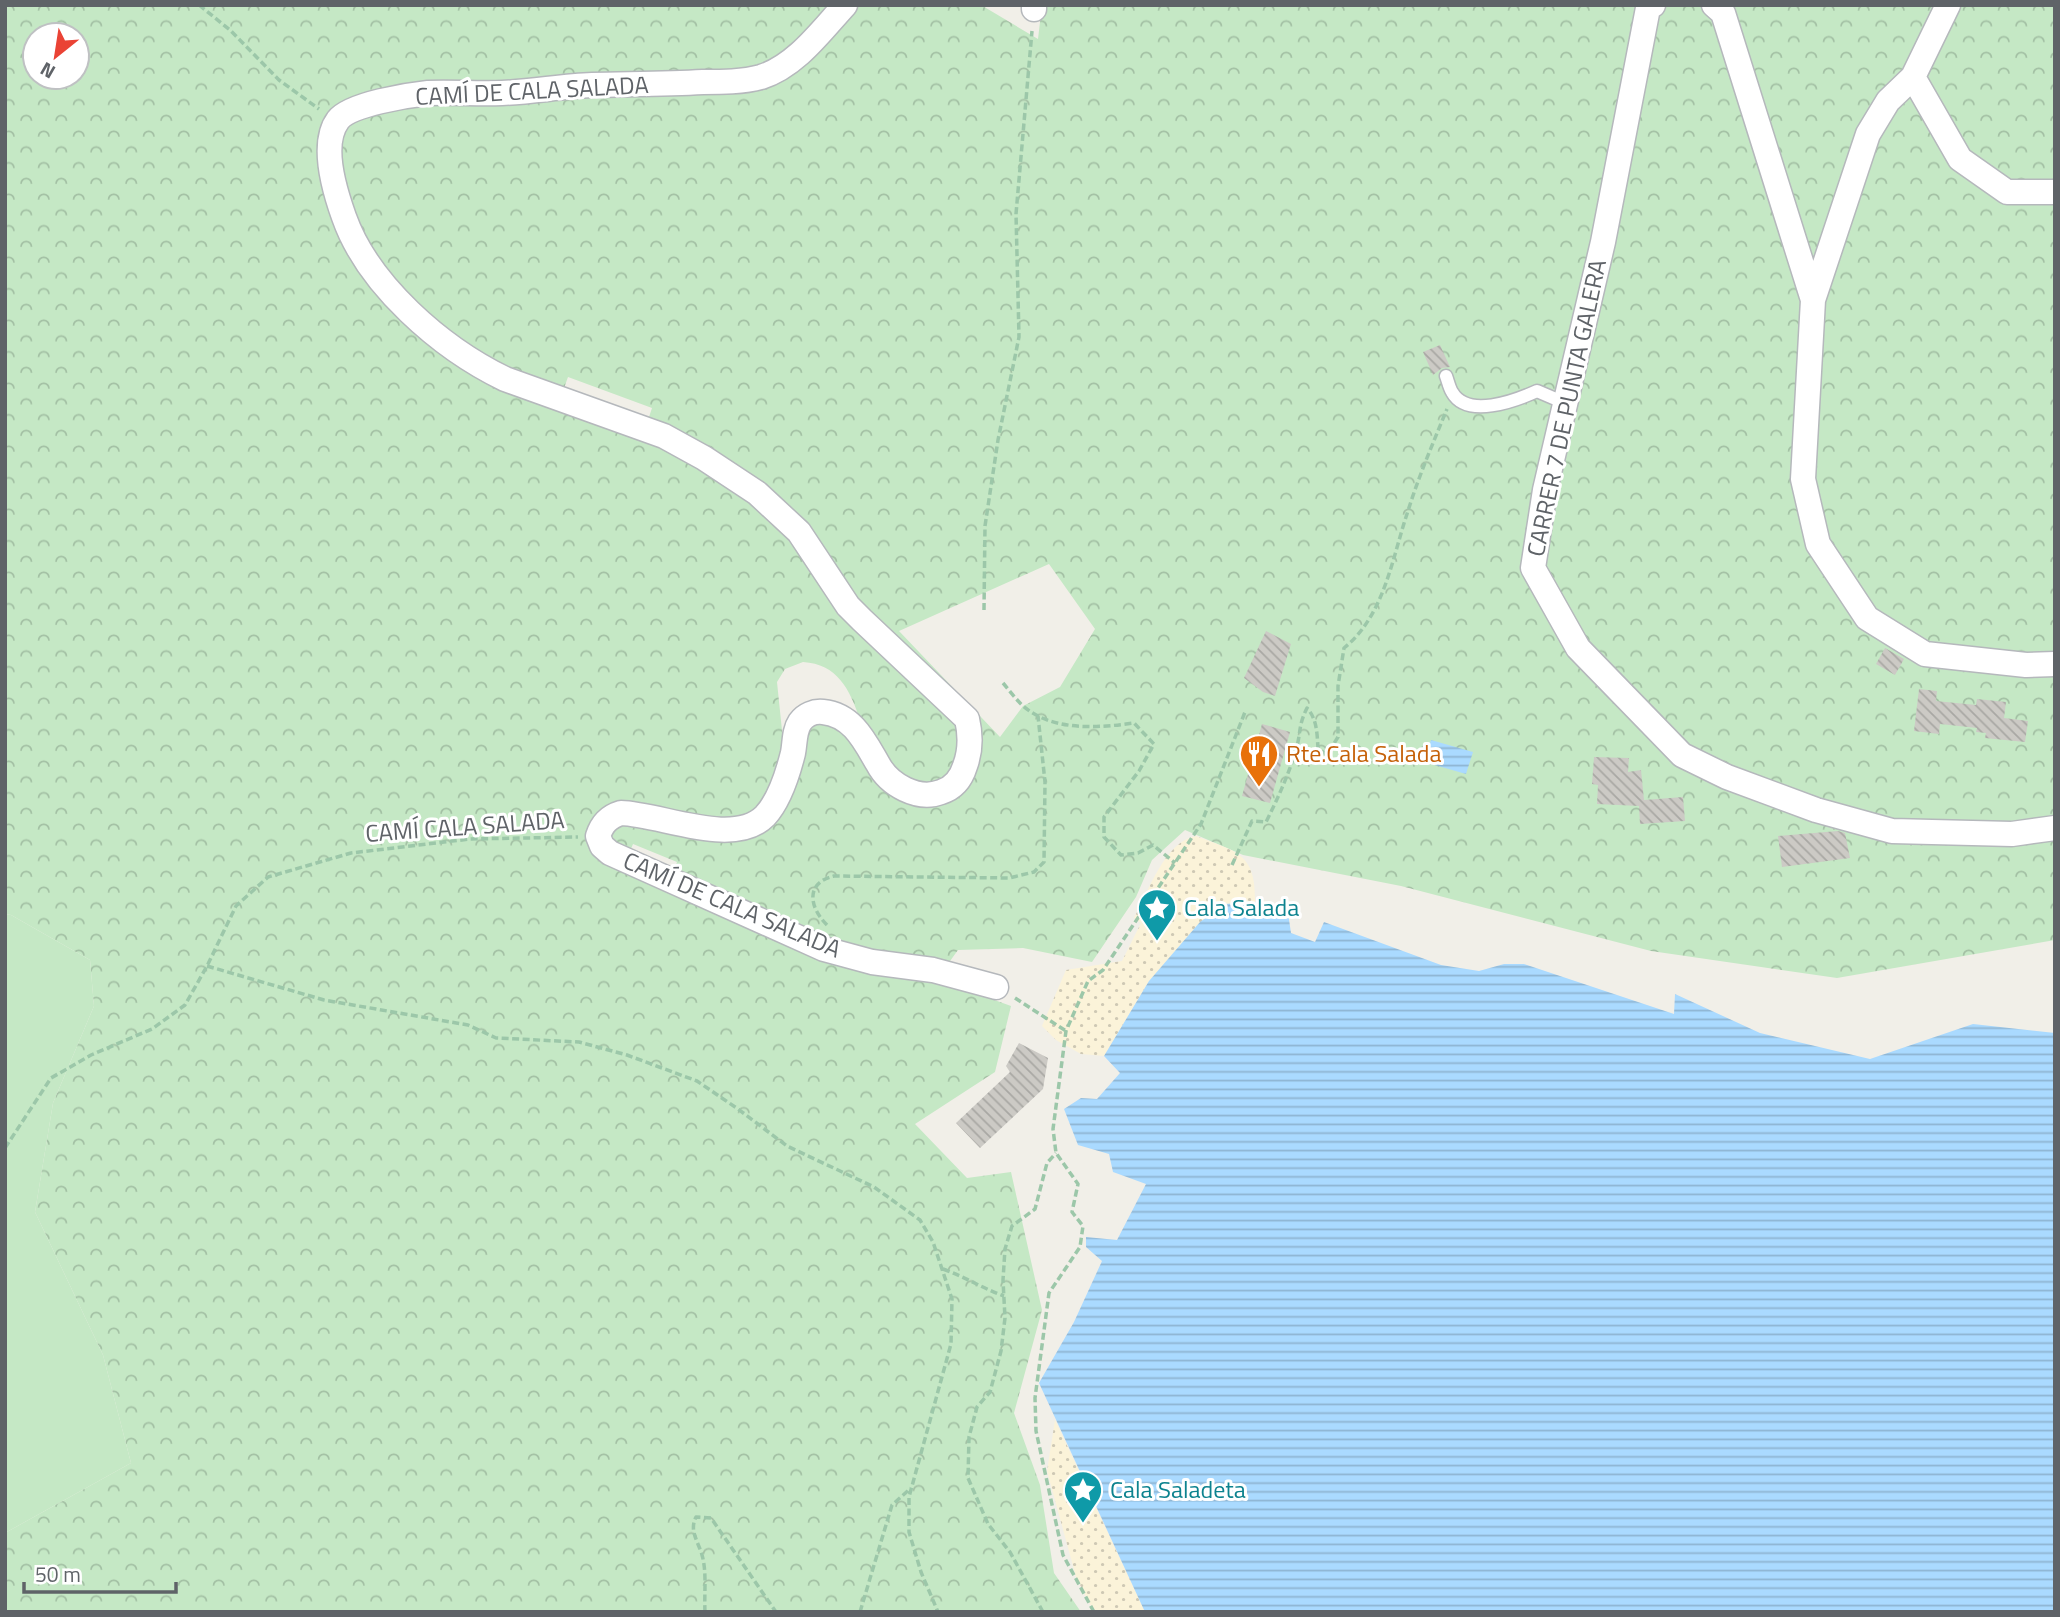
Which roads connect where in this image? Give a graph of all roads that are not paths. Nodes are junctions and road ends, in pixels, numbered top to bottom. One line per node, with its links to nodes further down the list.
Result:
1 (845, 5): 12 (street, CAMÍ DE CALA SALADA)
2 (1653, 5): 9 (street, CARRER 7 DE PUNTA GALERA)
3 (1714, 5): 7 (street)
4 (1948, 5): 5 (street)
5 (1913, 77): 6 (street); 7 (street)
6 (2055, 192)
7 (1813, 300): 10 (street)
8 (1446, 376): 9 (lane)
9 (1565, 403): 11 (street, CARRER 7 DE PUNTA GALERA)
10 (2055, 664)
11 (2055, 828)
12 (996, 987)

